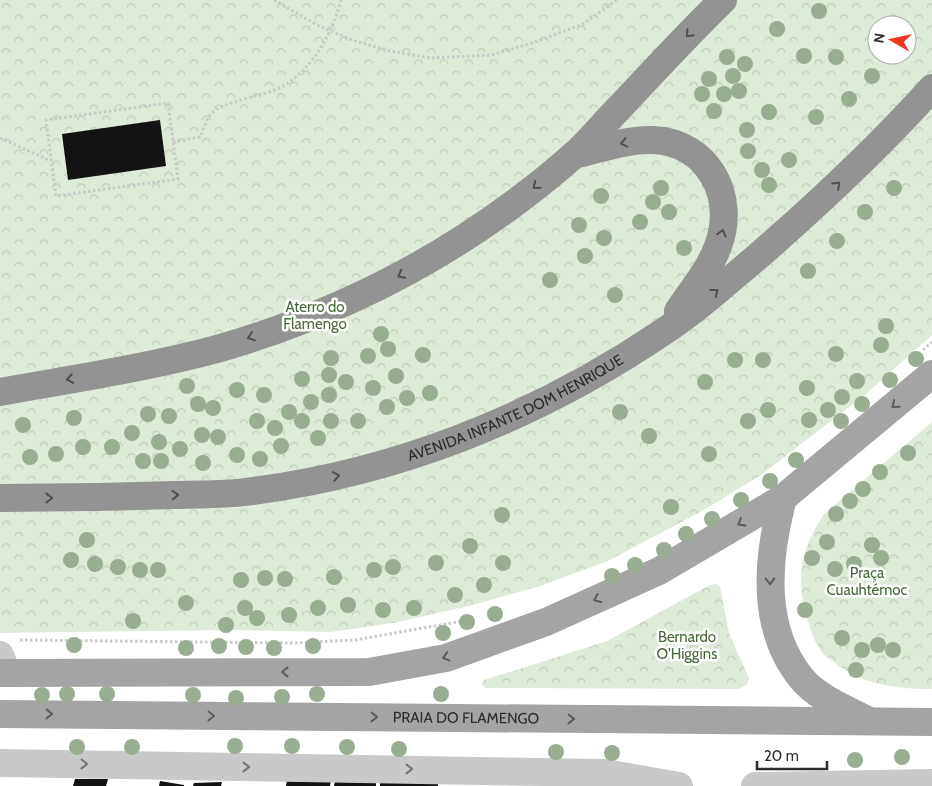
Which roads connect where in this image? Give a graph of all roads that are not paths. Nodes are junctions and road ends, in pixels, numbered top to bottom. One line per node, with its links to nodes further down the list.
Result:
1 (723, 0): 3 (highway, one-way to 3)
2 (932, 88): 4 (highway, AVENIDA INFANTE DOM HENRIQUE, one-way to 2)
3 (574, 155): 4 (highway, one-way to 3); 6 (highway, one-way to 6)
4 (660, 334): 7 (highway, AVENIDA INFANTE DOM HENRIQUE, one-way to 4)
5 (925, 364): 8 (main road, one-way to 8)
6 (0, 392)
7 (0, 498)
8 (783, 498): 9 (main road, one-way to 9); 11 (main road, one-way to 11)
9 (4, 660)
10 (0, 714): 11 (main road, PRAIA DO FLAMENGO, one-way to 11)
11 (870, 722): 12 (main road, PRAIA DO FLAMENGO)
12 (932, 722)
13 (0, 763): 14 (street, one-way to 14)
14 (605, 779): 16 (street)
15 (932, 783): 17 (street)
16 (679, 786)
17 (755, 786)

